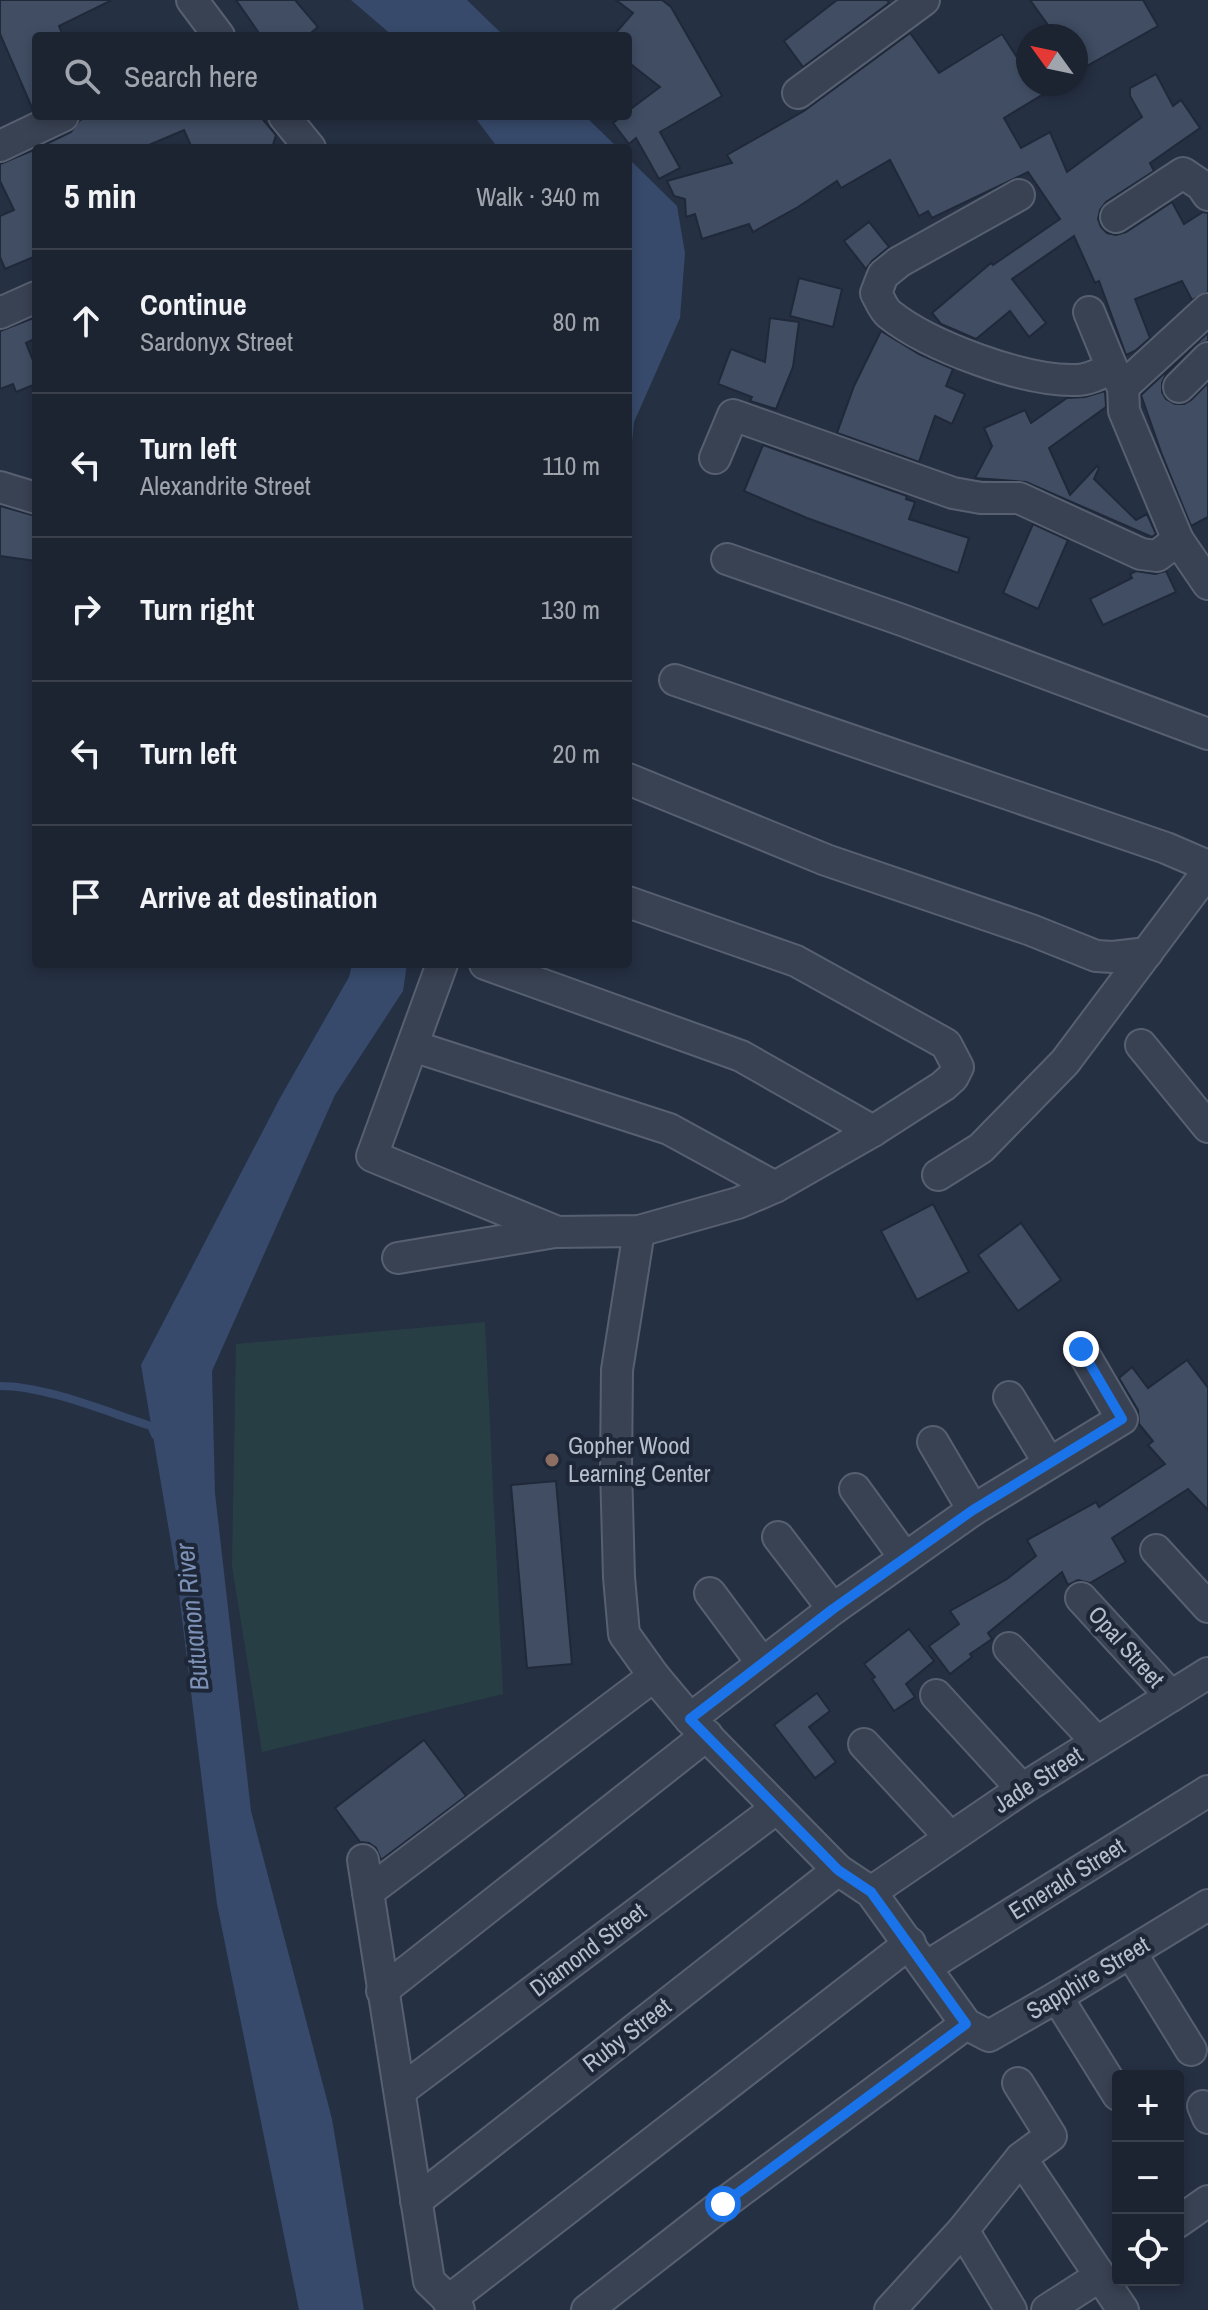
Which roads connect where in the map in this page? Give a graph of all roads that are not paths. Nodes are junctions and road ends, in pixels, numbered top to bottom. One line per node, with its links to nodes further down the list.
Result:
1 (192, 0): 3 (street)
2 (924, 0): 4 (street)
3 (216, 32)
4 (798, 93)
5 (55, 120): 8 (street)
6 (287, 120): 7 (street)
7 (307, 144)
8 (0, 146)
9 (1019, 195): 17 (street)
10 (1208, 195): 11 (street)
11 (1116, 217)
12 (32, 299): 15 (street)
13 (1208, 309): 17 (street)
14 (1089, 312): 17 (street)
15 (0, 313)
16 (1208, 358): 18 (street)
17 (1118, 377): 22 (street)
18 (1179, 387)
19 (715, 458): 22 (street)
20 (0, 487): 21 (street)
21 (32, 497)
22 (1178, 540): 24 (street)
23 (727, 559): 26 (street)
24 (1208, 584)
25 (675, 680): 28 (street)
26 (1208, 734)
27 (632, 781): 30 (street)
28 (1208, 868): 30 (street)
29 (632, 903): 36 (street)
30 (1147, 953): 37 (street)
31 (441, 968): 34 (street)
32 (496, 968): 36 (street)
33 (1141, 1045): 35 (street)
34 (413, 1046): 38 (street); 40 (street)
35 (1208, 1127)
36 (873, 1131): 38 (street)
37 (938, 1175)
38 (775, 1187): 39 (street)
39 (639, 1231): 40 (street); 58 (street)
40 (555, 1232): 41 (street)
41 (398, 1258)
42 (1081, 1349): 45 (street)
43 (1009, 1397): 45 (street)
44 (933, 1442): 47 (street)
45 (1049, 1463): 47 (street)
46 (855, 1489): 50 (street)
47 (973, 1510): 50 (street)
48 (778, 1537): 54 (street)
49 (1156, 1550): 53 (street)
50 (905, 1558): 54 (street)
51 (710, 1593): 56 (street)
52 (1081, 1598): 60 (street, Opal Street)
53 (1208, 1607)
54 (833, 1609): 56 (street)
55 (1009, 1648): 62 (street)
56 (762, 1663): 61 (street)
57 (1208, 1673): 60 (street, Jade Street)
58 (654, 1676): 61 (street); 70 (street)
59 (936, 1695): 64 (street)
60 (1171, 1696): 62 (street, Jade Street)
61 (698, 1727): 66 (street); 75 (street)
62 (1097, 1742): 64 (street, Jade Street)
63 (864, 1744): 67 (street)
64 (1022, 1789): 67 (street, Jade Street)
65 (1208, 1791): 74 (street, Emerald Street)
66 (777, 1808): 69 (street); 81 (street, Diamond Street)
67 (950, 1837): 71 (street, Jade Street)
68 (363, 1860): 70 (street)
69 (838, 1870): 71 (street); 83 (street, Ruby Street)
70 (368, 1892): 75 (street)
71 (871, 1892): 74 (street)
72 (1208, 1905): 73 (street, Sapphire Street)
73 (1131, 1953): 76 (street, Sapphire Street); 78 (street)
74 (918, 1955): 77 (street); 88 (street, Emerald Street)
75 (382, 1991): 81 (street)
76 (1057, 1997): 77 (street, Sapphire Street); 80 (street)
77 (966, 2024): 90 (street)
78 (1191, 2050)
79 (1018, 2083): 82 (street)
80 (1112, 2085)
81 (400, 2091): 83 (street)
82 (1021, 2158): 86 (street); 87 (street)
83 (416, 2201): 88 (street)
84 (1208, 2201): 85 (street)
85 (1184, 2218)
86 (963, 2230): 89 (street); 91 (street)
87 (1100, 2276): 92 (street); 93 (street)
88 (453, 2306)
89 (900, 2306)
90 (587, 2310)
91 (1011, 2310)
92 (1047, 2310)
93 (1123, 2310)

